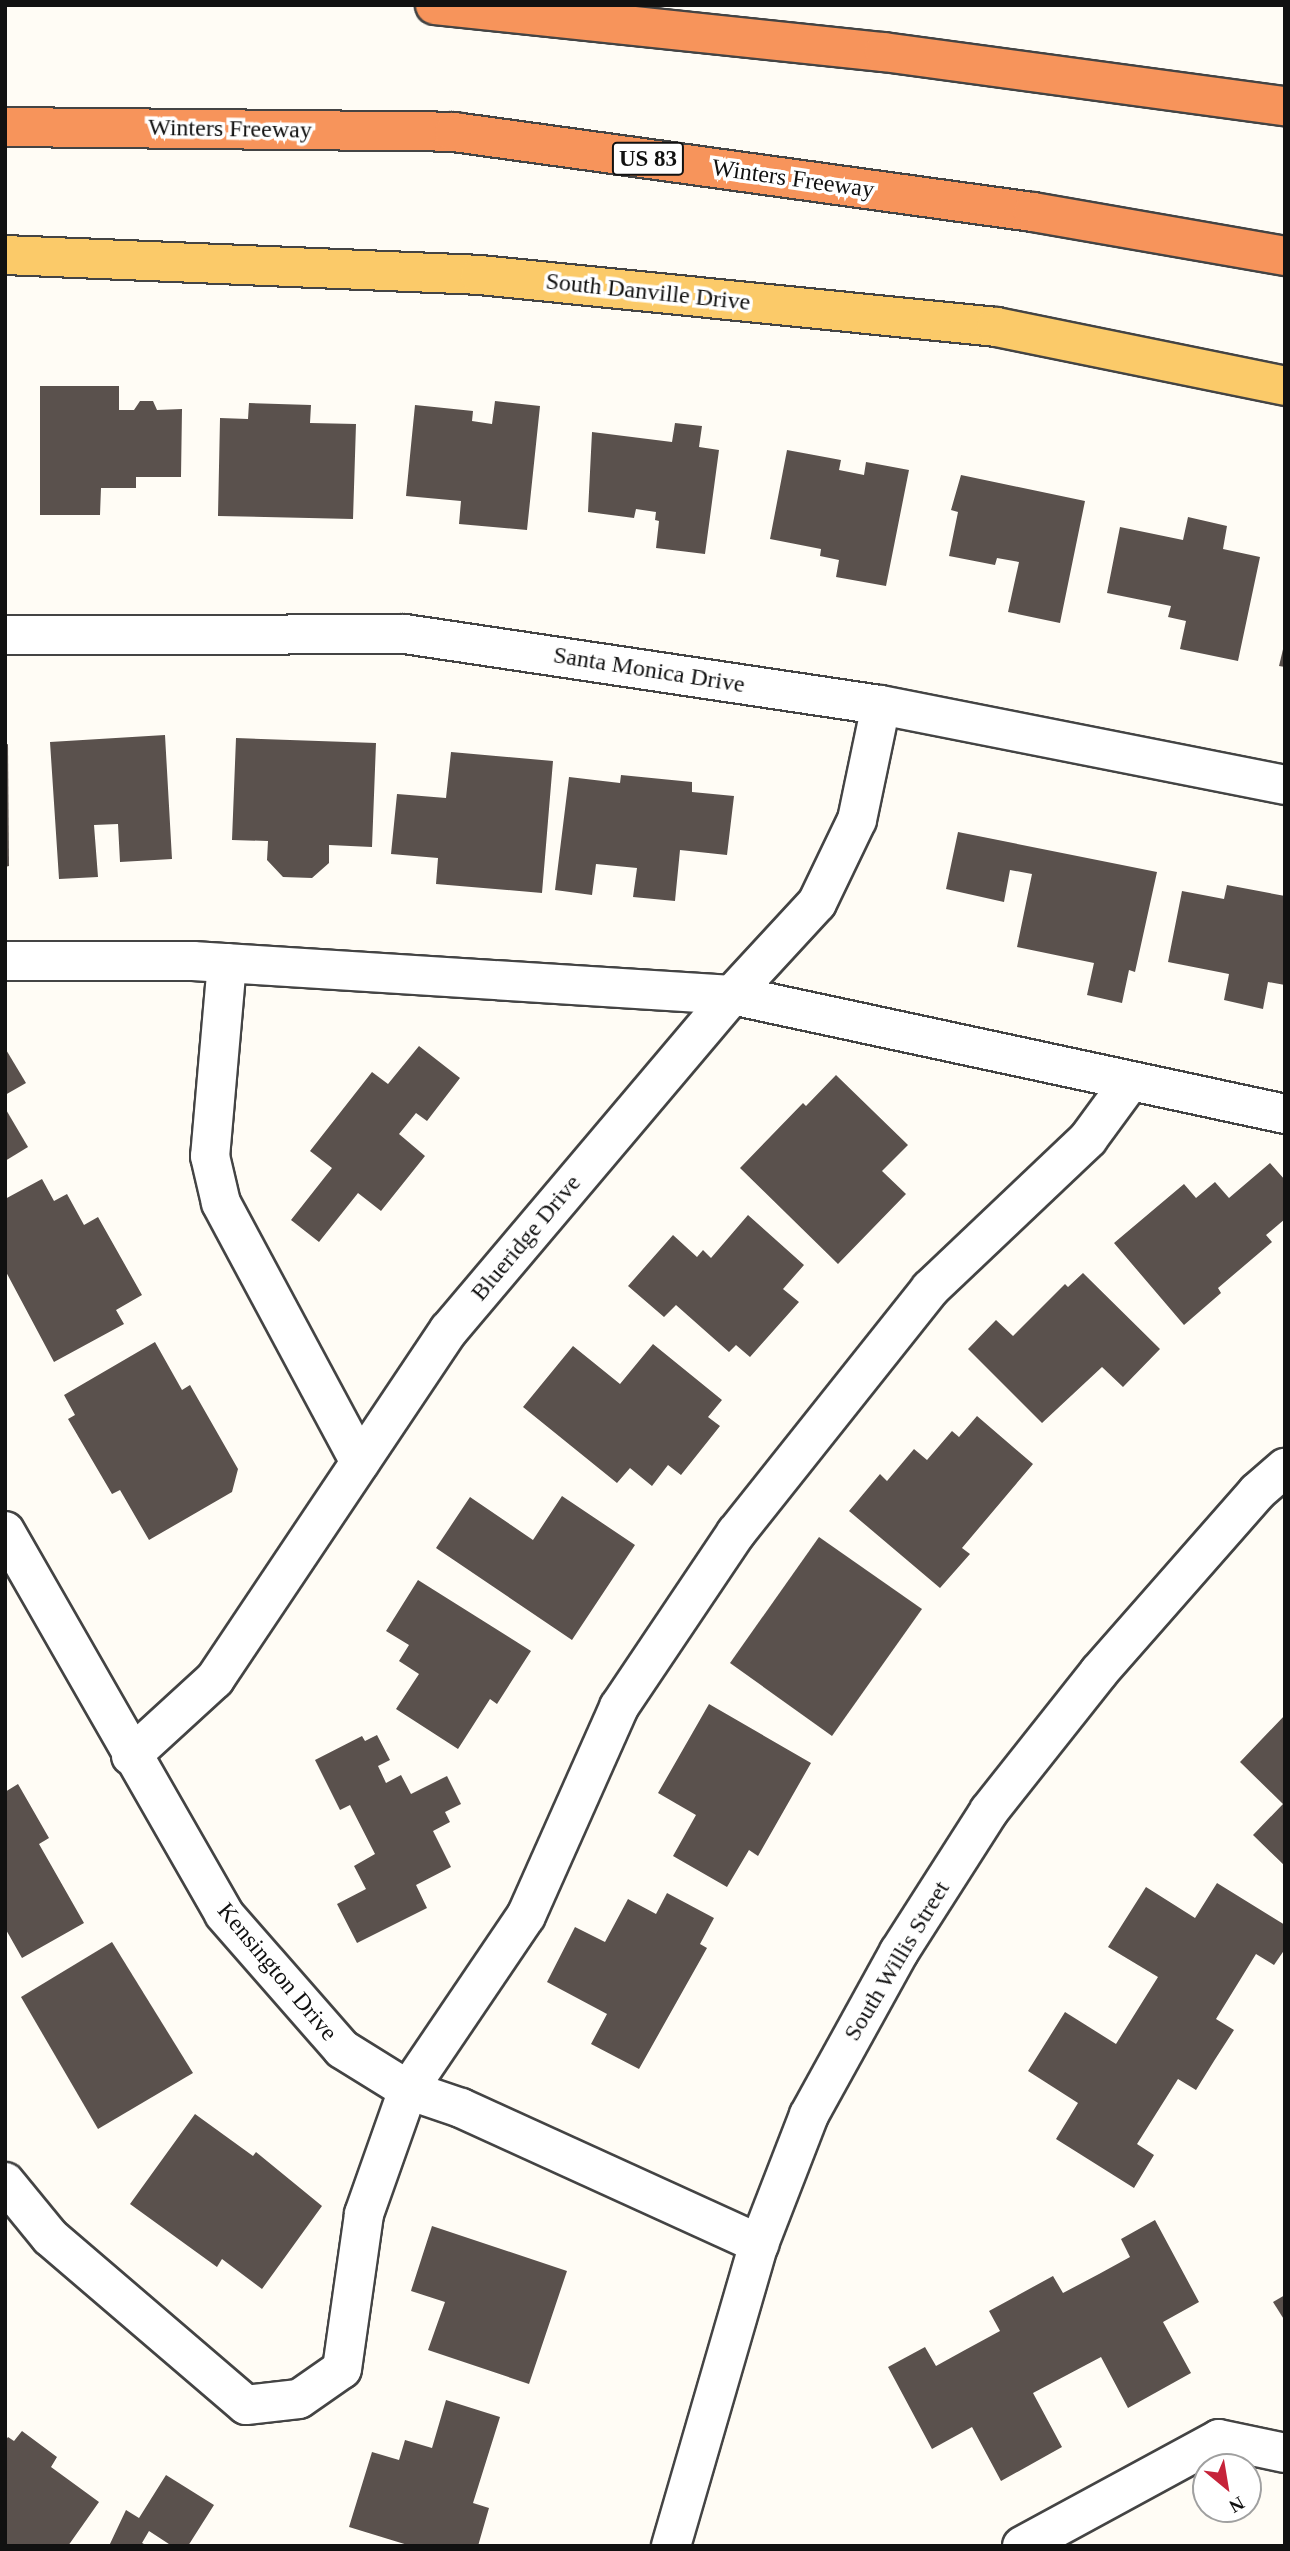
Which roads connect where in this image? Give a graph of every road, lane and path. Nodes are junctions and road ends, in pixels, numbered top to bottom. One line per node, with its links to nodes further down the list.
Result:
1 (435, 5): 2 (highway)
2 (1285, 106)
3 (5, 127): 5 (highway, Winters Freeway / US 83)
4 (5, 255): 6 (main road, South Danville Drive)
5 (1285, 256)
6 (1285, 386)
7 (5, 635): 8 (street, Santa Monica Drive)
8 (881, 705): 9 (street, Santa Monica Drive); 12 (street, Blueridge Drive)
9 (1285, 785)
10 (5, 961): 11 (street)
11 (227, 963): 12 (street); 15 (street)
12 (732, 995): 13 (street); 15 (street, Blueridge Drive)
13 (1129, 1083): 14 (street); 19 (street)
14 (1285, 1114)
15 (360, 1462): 18 (street, Blueridge Drive)
16 (1285, 1468): 21 (street, South Willis Street)
17 (5, 1531): 18 (street, Kensington Drive)
18 (131, 1756): 19 (street, Kensington Drive)
19 (408, 2090): 20 (street); 21 (street, Kensington Drive)
20 (5, 2182)
21 (759, 2244): 23 (street, South Willis Street)
22 (1285, 2453): 24 (street)
23 (671, 2546)
24 (1022, 2546)

